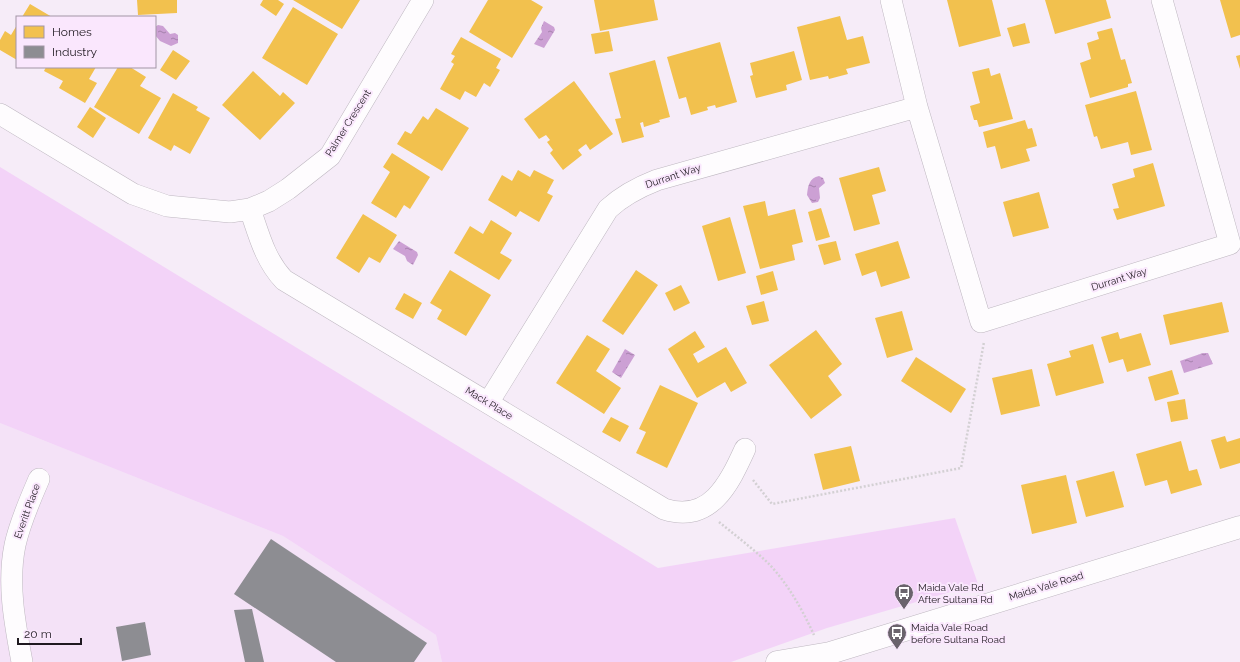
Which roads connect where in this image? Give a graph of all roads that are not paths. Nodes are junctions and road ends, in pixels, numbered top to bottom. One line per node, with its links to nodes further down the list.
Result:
1 (423, 0): 6 (street, Palmer Crescent)
2 (891, 0): 4 (street, Durrant Way)
3 (1162, 0): 4 (street, Durrant Way)
4 (917, 107): 7 (street, Durrant Way)
5 (0, 114): 6 (street, Palmer Crescent)
6 (250, 209): 7 (street, Mack Place)
7 (488, 403): 8 (street, Mack Place)
8 (745, 449)
9 (39, 479): 12 (street, Everitt Place)
10 (1240, 527): 11 (main road, Maida Vale Road)
11 (830, 653): 13 (main road, Maida Vale Road); 14 (main road, Maida Vale Road)
12 (22, 662)
13 (777, 662)
14 (810, 662)

